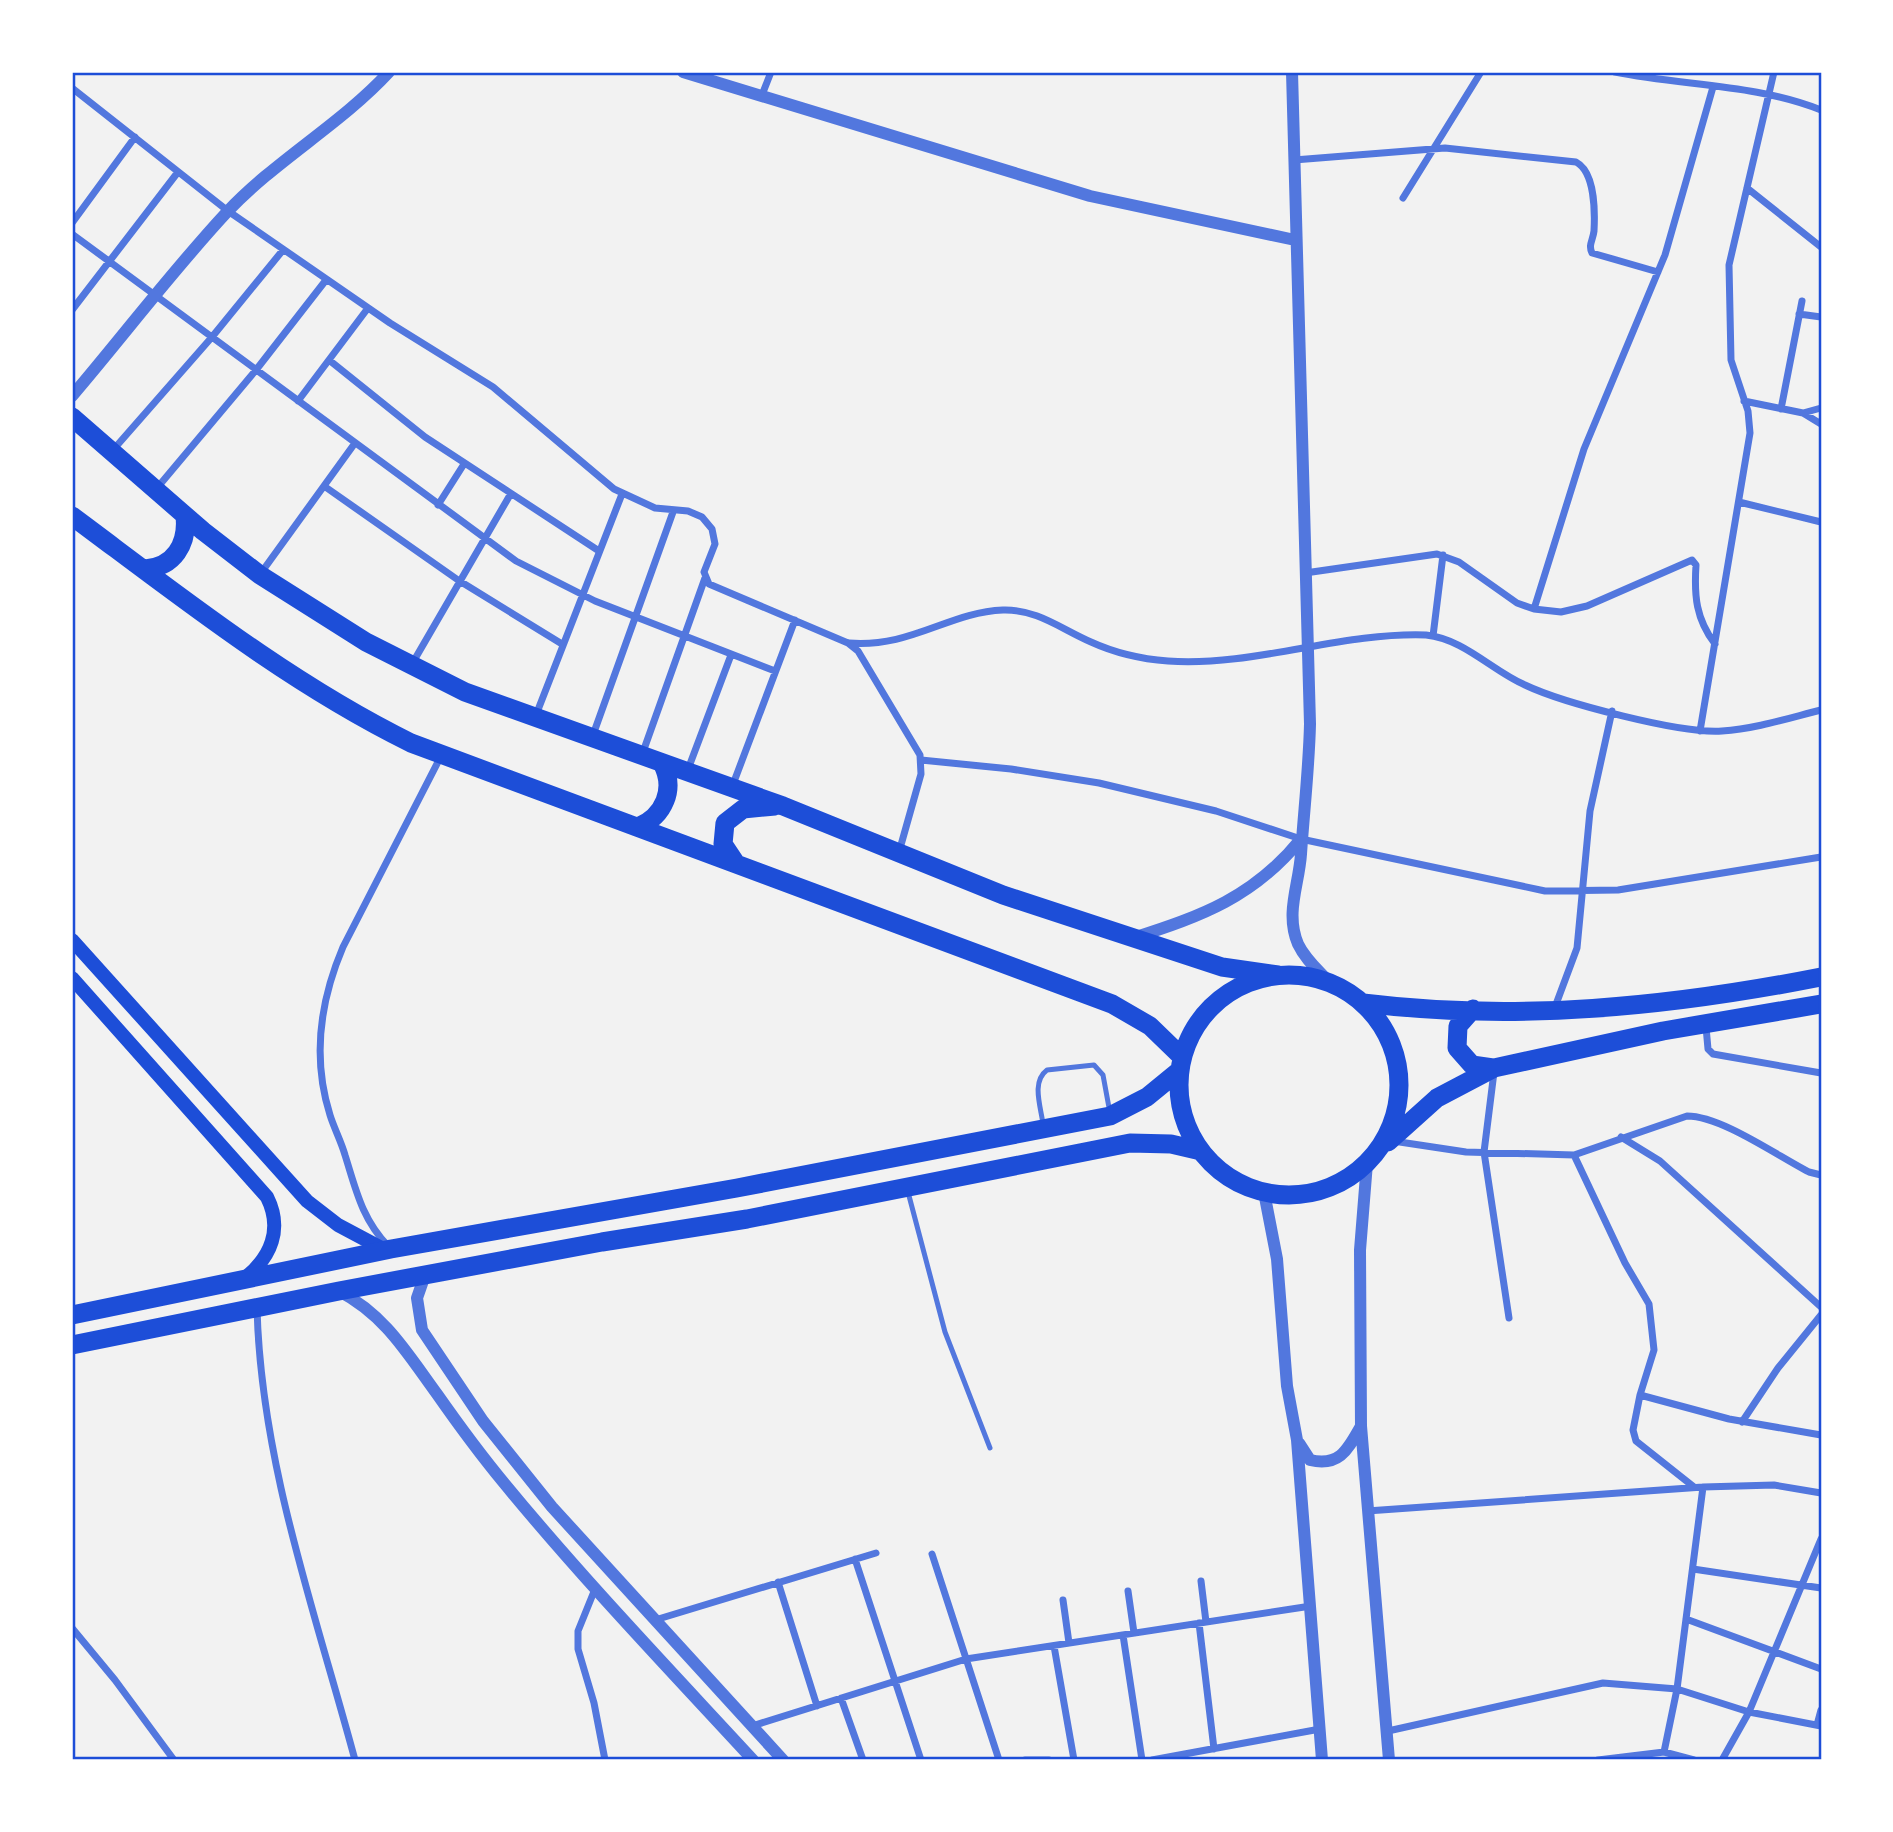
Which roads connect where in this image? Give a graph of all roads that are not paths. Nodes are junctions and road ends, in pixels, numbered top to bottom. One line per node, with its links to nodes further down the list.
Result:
1 (389, 72): 19 (street)
2 (683, 72): 11 (street)
3 (771, 72): 11 (street)
4 (1292, 72): 15 (street)
5 (1481, 72): 14 (street)
6 (1615, 72): 8 (street)
7 (1774, 72): 10 (street)
8 (1713, 87): 10 (street); 26 (street)
9 (72, 88): 13 (street)
10 (1769, 93): 12 (street); 17 (street)
11 (762, 95): 22 (street)
12 (1821, 110)
13 (135, 137): 16 (street); 20 (street)
14 (1434, 148): 15 (street); 18 (street); 26 (street)
15 (1293, 160): 22 (street)
16 (178, 173): 19 (street); 25 (street)
17 (1747, 188): 23 (street); 39 (street)
18 (1403, 198)
19 (228, 211): 24 (street); 28 (street)
20 (72, 223)
21 (72, 234): 25 (street)
22 (1295, 240): 62 (street)
23 (1821, 247)
24 (283, 250): 27 (street); 34 (street)
25 (110, 262): 28 (street); 31 (street)
26 (1658, 272): 67 (street)
27 (326, 279): 30 (street); 36 (street)
28 (157, 296): 34 (street); 37 (street)
29 (1802, 301): 32 (street)
30 (368, 308): 35 (street); 50 (street)
31 (72, 310)
32 (1799, 314): 33 (street); 41 (street)
33 (1821, 317)
34 (212, 337): 36 (street); 46 (street)
35 (329, 360): 38 (street); 47 (street)
36 (256, 370): 38 (street); 49 (street)
37 (72, 396)
38 (298, 401): 45 (street)
39 (1744, 401): 41 (street); 52 (street)
40 (1821, 408): 42 (street)
41 (1781, 409): 42 (street)
42 (1802, 413): 44 (street)
43 (72, 416): 46 (highway)
44 (1821, 424)
45 (355, 443): 48 (street); 53 (street)
46 (112, 451): 49 (highway)
47 (464, 464): 51 (street); 53 (street)
48 (324, 486): 63 (street); 65 (street)
49 (156, 489): 56 (highway)
50 (622, 494): 54 (street); 59 (street)
51 (509, 495): 58 (street); 59 (street)
52 (1739, 502): 57 (street); 74 (street)
53 (438, 505): 58 (street)
54 (673, 512): 64 (street); 68 (street)
55 (72, 516): 61 (highway)
56 (185, 516): 61 (highway); 63 (highway)
57 (1821, 522)
58 (483, 538): 65 (street); 66 (street)
59 (599, 551): 66 (street)
60 (1443, 555): 62 (street); 67 (street); 71 (street)
61 (145, 569): 85 (highway)
62 (1306, 573): 75 (street)
63 (260, 575): 77 (highway)
64 (705, 578): 69 (street); 70 (street)
65 (458, 580): 73 (street); 77 (street)
66 (582, 595): 68 (street); 73 (street)
67 (1534, 609): 74 (street)
68 (635, 617): 70 (street); 83 (street)
69 (794, 620): 72 (street); 78 (street)
70 (683, 636): 76 (street); 84 (street)
71 (1433, 636): 75 (street); 80 (street)
72 (848, 643): 75 (street); 86 (street)
73 (562, 644): 81 (street)
74 (1715, 644): 82 (street)
75 (1308, 647): 92 (street)
76 (731, 654): 78 (street); 88 (street)
77 (411, 666): 81 (highway)
78 (775, 671): 89 (street)
79 (1821, 710): 82 (street)
80 (1612, 711): 82 (street); 96 (street)
81 (534, 719): 83 (highway)
82 (1700, 731)
83 (592, 738): 84 (highway)
84 (642, 755): 87 (highway)
85 (441, 756): 91 (highway); 126 (street)
86 (921, 760): 92 (street); 93 (street)
87 (662, 763): 88 (highway); 91 (highway)
88 (687, 772): 89 (highway)
89 (732, 788): 90 (highway)
90 (783, 806): 93 (highway); 95 (highway)
91 (638, 827): 95 (highway)
92 (1301, 839): 96 (street); 97 (street); 102 (street)
93 (899, 853): 97 (highway)
94 (1821, 857): 96 (street)
95 (735, 862): 108 (highway)
96 (1582, 892): 106 (street)
97 (1132, 938): 99 (highway)
98 (72, 940): 126 (main road)
99 (1278, 975): 102 (highway); 108 (highway)
100 (1821, 977): 106 (highway)
101 (72, 978): 128 (main road)
102 (1329, 982): 103 (highway)
103 (1363, 1003): 105 (highway); 114 (highway)
104 (1821, 1004): 107 (highway)
105 (1473, 1009): 106 (highway); 109 (highway)
106 (1552, 1013)
107 (1706, 1023): 109 (highway); 110 (street)
108 (1181, 1064): 111 (highway); 115 (highway)
109 (1494, 1068): 114 (highway); 116 (street)
110 (1821, 1073)
111 (1110, 1116): 112 (highway); 112 (lane)
112 (1044, 1128): 121 (highway)
113 (1621, 1137): 117 (street); 119 (street); 130 (street)
114 (1386, 1144): 116 (street); 118 (highway)
115 (1201, 1151): 120 (highway); 122 (highway)
116 (1485, 1152): 117 (street); 134 (street)
117 (1574, 1155): 136 (street)
118 (1367, 1163): 122 (highway); 138 (street)
119 (1821, 1175)
120 (907, 1185): 124 (highway); 141 (lane)
121 (737, 1188): 123 (highway); 124 (highway)
122 (1264, 1192): 140 (street)
123 (665, 1199): 125 (highway); 126 (highway)
124 (747, 1219): 125 (highway)
125 (674, 1232): 127 (highway)
126 (388, 1249): 128 (highway)
127 (425, 1275): 129 (highway); 158 (street)
128 (245, 1278): 132 (highway)
129 (339, 1291): 131 (highway); 154 (street)
130 (1820, 1304)
131 (257, 1307): 135 (highway); 182 (street)
132 (72, 1315)
133 (1821, 1315): 137 (street)
134 (1509, 1318)
135 (72, 1345)
136 (1640, 1395): 137 (street); 142 (street)
137 (1742, 1422): 139 (street)
138 (1361, 1426): 140 (street); 144 (street)
139 (1821, 1435)
140 (1297, 1440): 157 (street)
141 (990, 1448)
142 (1699, 1487): 143 (street); 144 (street); 149 (street)
143 (1821, 1493)
144 (1366, 1511): 178 (street)
145 (1821, 1539): 152 (street)
146 (876, 1553): 148 (street)
147 (932, 1554): 167 (street)
148 (855, 1559): 151 (street); 169 (street)
149 (1692, 1569): 152 (street); 159 (street)
150 (1201, 1581): 160 (street)
151 (778, 1582): 158 (street); 172 (street)
152 (1801, 1584): 153 (street); 166 (street)
153 (1821, 1587)
154 (595, 1588): 183 (street); 184 (street)
155 (1128, 1591): 162 (street)
156 (1063, 1600): 164 (street)
157 (1312, 1606): 160 (street); 177 (street)
158 (654, 1619): 175 (street)
159 (1686, 1619): 166 (street); 170 (street)
160 (1202, 1623): 162 (street); 179 (street)
161 (72, 1628): 181 (street)
162 (1134, 1633): 163 (street)
163 (1124, 1635): 164 (street); 192 (street)
164 (1069, 1643): 165 (street)
165 (1054, 1646): 167 (street); 191 (street)
166 (1775, 1653): 168 (street); 174 (street)
167 (966, 1659): 169 (street); 188 (street)
168 (1821, 1669)
169 (895, 1681): 171 (street); 187 (street)
170 (1677, 1689): 174 (street); 178 (street); 180 (street)
171 (841, 1698): 172 (street); 186 (street)
172 (817, 1706): 175 (street)
173 (1821, 1710): 176 (street)
174 (1749, 1712): 176 (street); 198 (street)
175 (752, 1726): 185 (street)
176 (1819, 1726)
177 (1320, 1729): 179 (street); 194 (street)
178 (1388, 1731): 195 (street)
179 (1214, 1749): 193 (street)
180 (1664, 1752): 196 (street); 197 (street)
181 (174, 1760)
182 (355, 1760)
183 (605, 1760)
184 (753, 1760)
185 (783, 1760)
186 (863, 1760)
187 (922, 1760)
188 (999, 1760)
189 (1025, 1760): 190 (street)
190 (1049, 1760)
191 (1074, 1760)
192 (1142, 1760)
193 (1152, 1760)
194 (1322, 1760)
195 (1389, 1760)
196 (1598, 1760)
197 (1694, 1760)
198 (1722, 1760)

